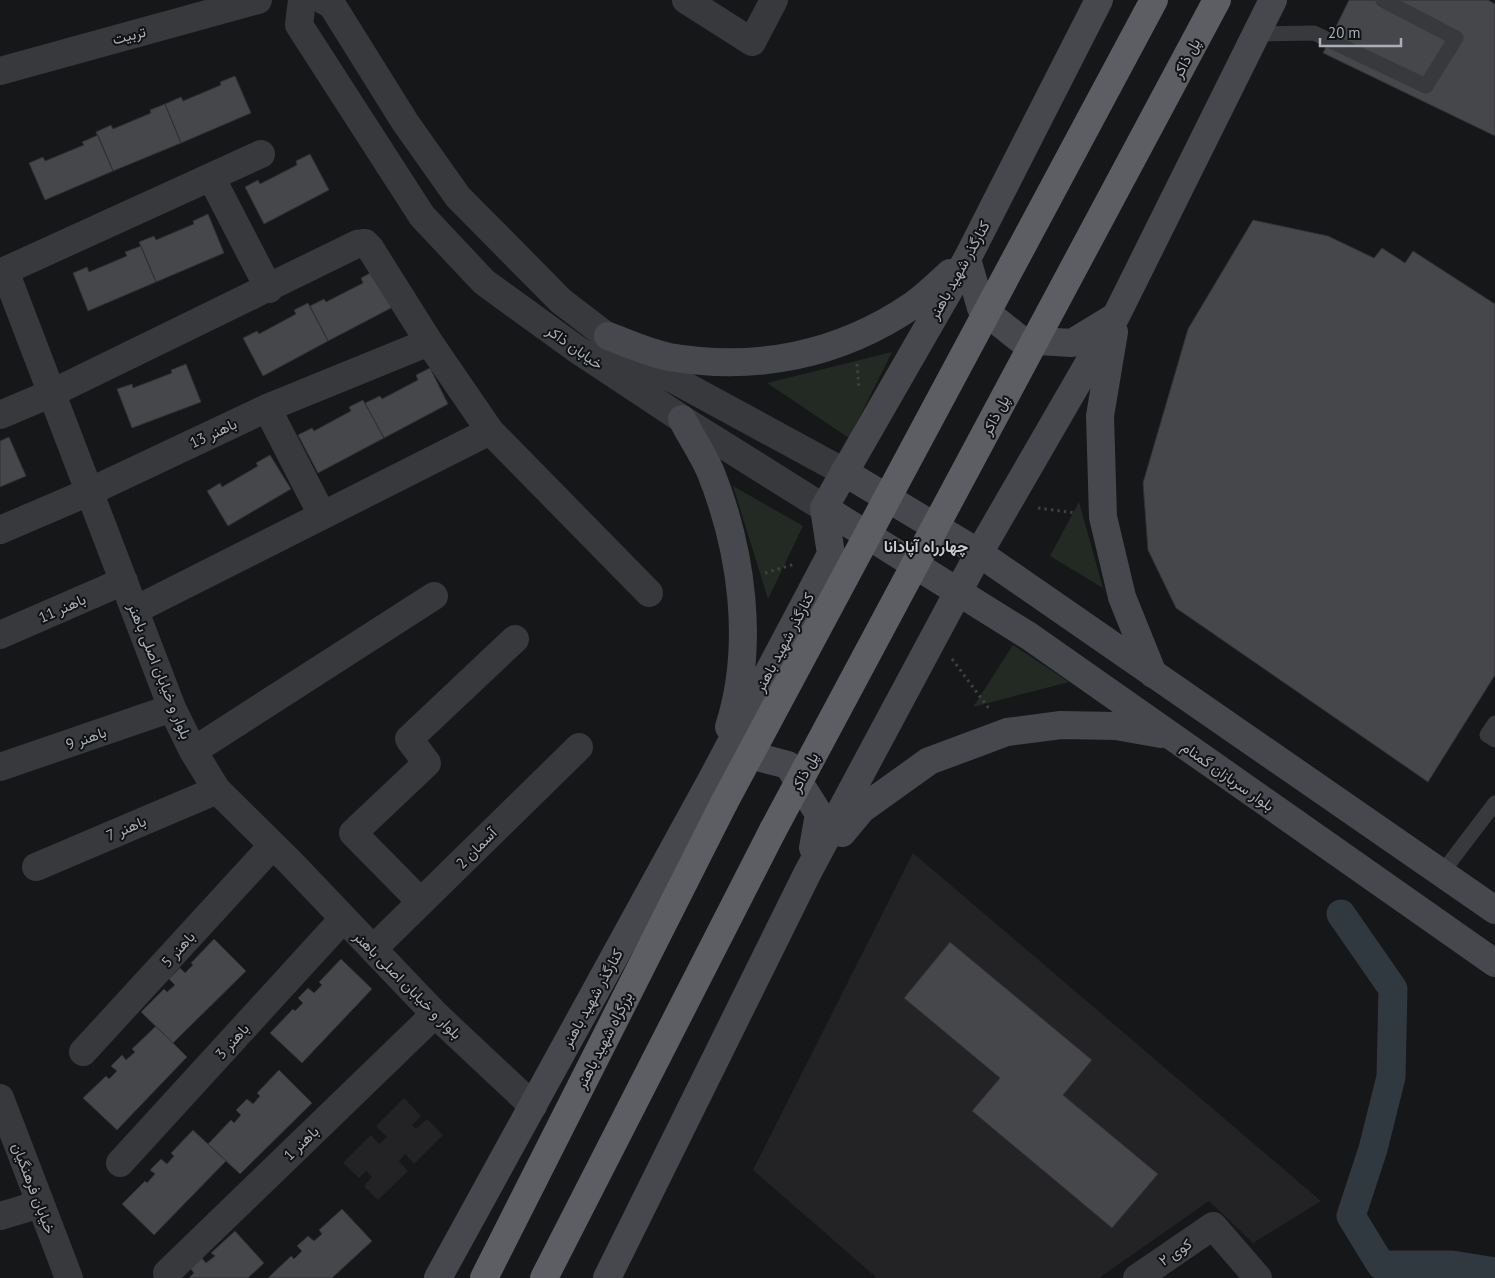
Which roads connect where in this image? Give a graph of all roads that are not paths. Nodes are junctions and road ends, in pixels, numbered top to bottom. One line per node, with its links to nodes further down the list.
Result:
1 (258, 0): 12 (street, تربیت)
2 (302, 0): 24 (street, خیابان ذاکر)
3 (323, 0): 19 (street, خیابان ذاکر)
4 (686, 0): 5 (street)
5 (774, 0)
6 (1099, 0): 15 (main road, کنارگذر شهید باهنر)
7 (1154, 0): 69 (highway, بزرگراه شهید باهنر, bridge)
8 (1216, 0): 70 (highway, پل ذاکر, bridge)
9 (1273, 0): 11 (main road)
10 (1383, 0): 11 (lane)
11 (1255, 34): 18 (main road)
12 (0, 71)
13 (261, 154): 14 (street)
14 (211, 177): 16 (street); 17 (street)
15 (967, 259): 18 (main road); 19 (main road); 26 (main road, کنارگذر شهید باهنر)
16 (3, 272): 21 (street, بلوار و خیابان اصلی باهنر)
17 (269, 289): 20 (street); 21 (street)
18 (1116, 316): 31 (main road); 39 (main road)
19 (608, 336): 26 (street, خیابان ذاکر)
20 (429, 342): 22 (street, باهنر 13); 25 (street)
21 (52, 393): 23 (street); 27 (street, بلوار و خیابان اصلی باهنر)
22 (267, 408): 27 (street, باهنر 13); 29 (street)
23 (0, 415)
24 (682, 419): 28 (street, خیابان ذاکر); 47 (main road)
25 (490, 431): 29 (street); 33 (street)
26 (844, 472): 28 (main road, کنارگذر شهید باهنر); 31 (main road, خیابان ذاکر)
27 (89, 492): 30 (street, باهنر 13); 32 (street, بلوار و خیابان اصلی باهنر)
28 (824, 508): 34 (main road, خیابان ذاکر); 47 (main road, کنارگذر شهید باهنر)
29 (322, 515): 36 (street)
30 (0, 530)
31 (979, 553): 34 (main road); 39 (main road)
32 (124, 581): 36 (street, بلوار و خیابان اصلی باهنر); 37 (street, باهنر 11)
33 (649, 593)
34 (959, 593): 42 (main road, بلوار سربازان گمنام); 52 (main road)
35 (434, 596): 45 (street)
36 (134, 610): 40 (street, بلوار و خیابان اصلی باهنر)
37 (0, 635)
38 (515, 639): 54 (street)
39 (1153, 674): 53 (main road)
40 (172, 708): 45 (street, بلوار و خیابان اصلی باهنر); 46 (street, باهنر 9)
41 (1495, 723): 43 (lane)
42 (1170, 736): 52 (main road); 58 (main road, بلوار سربازان گمنام)
43 (1495, 740)
44 (579, 747): 54 (street, آسمان 2)
45 (194, 751): 48 (street, بلوار و خیابان اصلی باهنر)
46 (0, 767)
47 (713, 777): 52 (main road); 62 (main road, کنارگذر شهید باهنر)
48 (217, 790): 50 (street, بلوار و خیابان اصلی باهنر); 51 (street, باهنر 7)
49 (1495, 803): 53 (lane)
50 (273, 845): 56 (street, بلوار و خیابان اصلی باهنر); 60 (street, باهنر 5)
51 (36, 867)
52 (808, 872): 71 (main road)
53 (1441, 874): 55 (main road)
54 (421, 902): 57 (street, آسمان 2)
55 (1495, 910)
56 (343, 920): 57 (street, بلوار و خیابان اصلی باهنر); 63 (street, باهنر 3)
57 (373, 949): 59 (street, بلوار و خیابان اصلی باهنر)
58 (1495, 963)
59 (435, 1014): 62 (street, بلوار و خیابان اصلی باهنر); 66 (street, باهنر 1)
60 (83, 1052)
61 (0, 1098): 64 (street, خیابان فرهنگیان)
62 (533, 1106): 68 (main road, کنارگذر شهید باهنر)
63 (120, 1164)
64 (40, 1204): 65 (street); 67 (street, خیابان فرهنگیان)
65 (0, 1216)
66 (167, 1273)
67 (68, 1278)
68 (438, 1278)
69 (484, 1278)
70 (544, 1278)
71 (607, 1278)
72 (1137, 1278): 73 (street, کوی ۲)
73 (1258, 1278)

